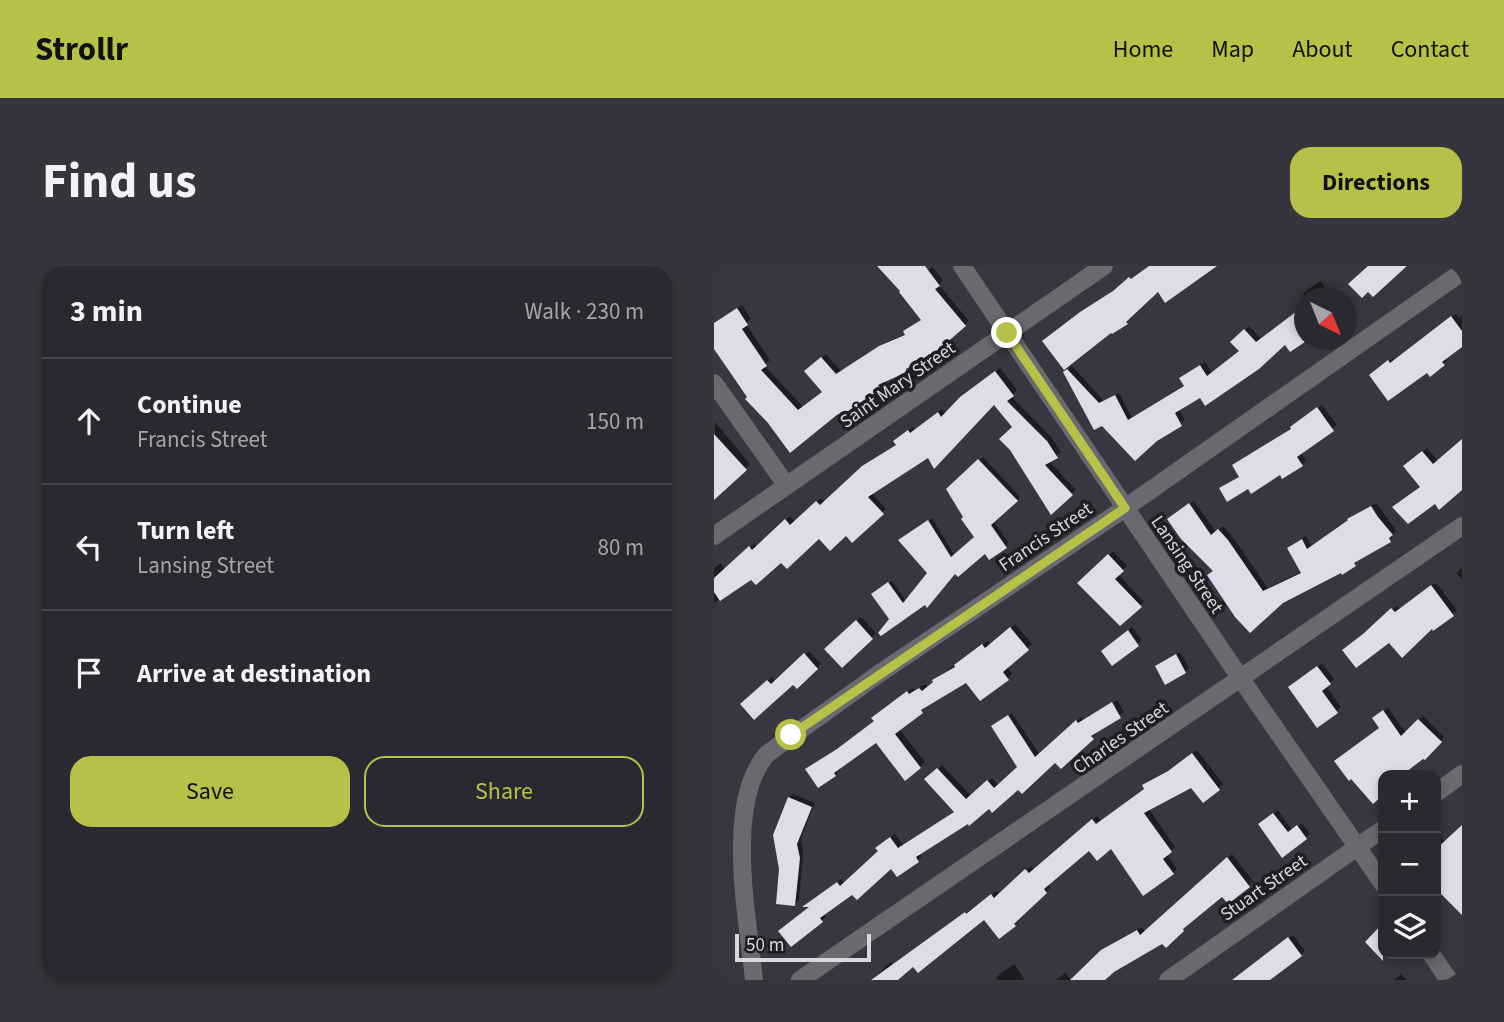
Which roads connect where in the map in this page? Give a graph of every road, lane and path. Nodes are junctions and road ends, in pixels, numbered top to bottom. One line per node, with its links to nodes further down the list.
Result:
1 (962, 266): 4 (street, Lansing Street)
2 (1104, 266): 4 (street, Saint Mary Street)
3 (1462, 272): 7 (street, Francis Street)
4 (1007, 333): 6 (street, Saint Mary Street); 7 (street, Lansing Street)
5 (714, 383): 6 (street)
6 (787, 486): 9 (street, Saint Mary Street)
7 (1125, 508): 10 (street, Lansing Street); 17 (street, Francis Street)
8 (1462, 526): 10 (street, Charles Street)
9 (714, 536)
10 (1241, 679): 14 (street, Lansing Street); 18 (street, Charles Street)
11 (1462, 774): 12 (street)
12 (1441, 789)
13 (1378, 833): 14 (street, Stuart Street)
14 (1358, 847): 15 (street, Lansing Street); 19 (street, Stuart Street)
15 (1378, 877)
16 (1435, 959): 20 (street)
17 (754, 980)
18 (800, 980)
19 (1168, 980)
20 (1450, 980)

